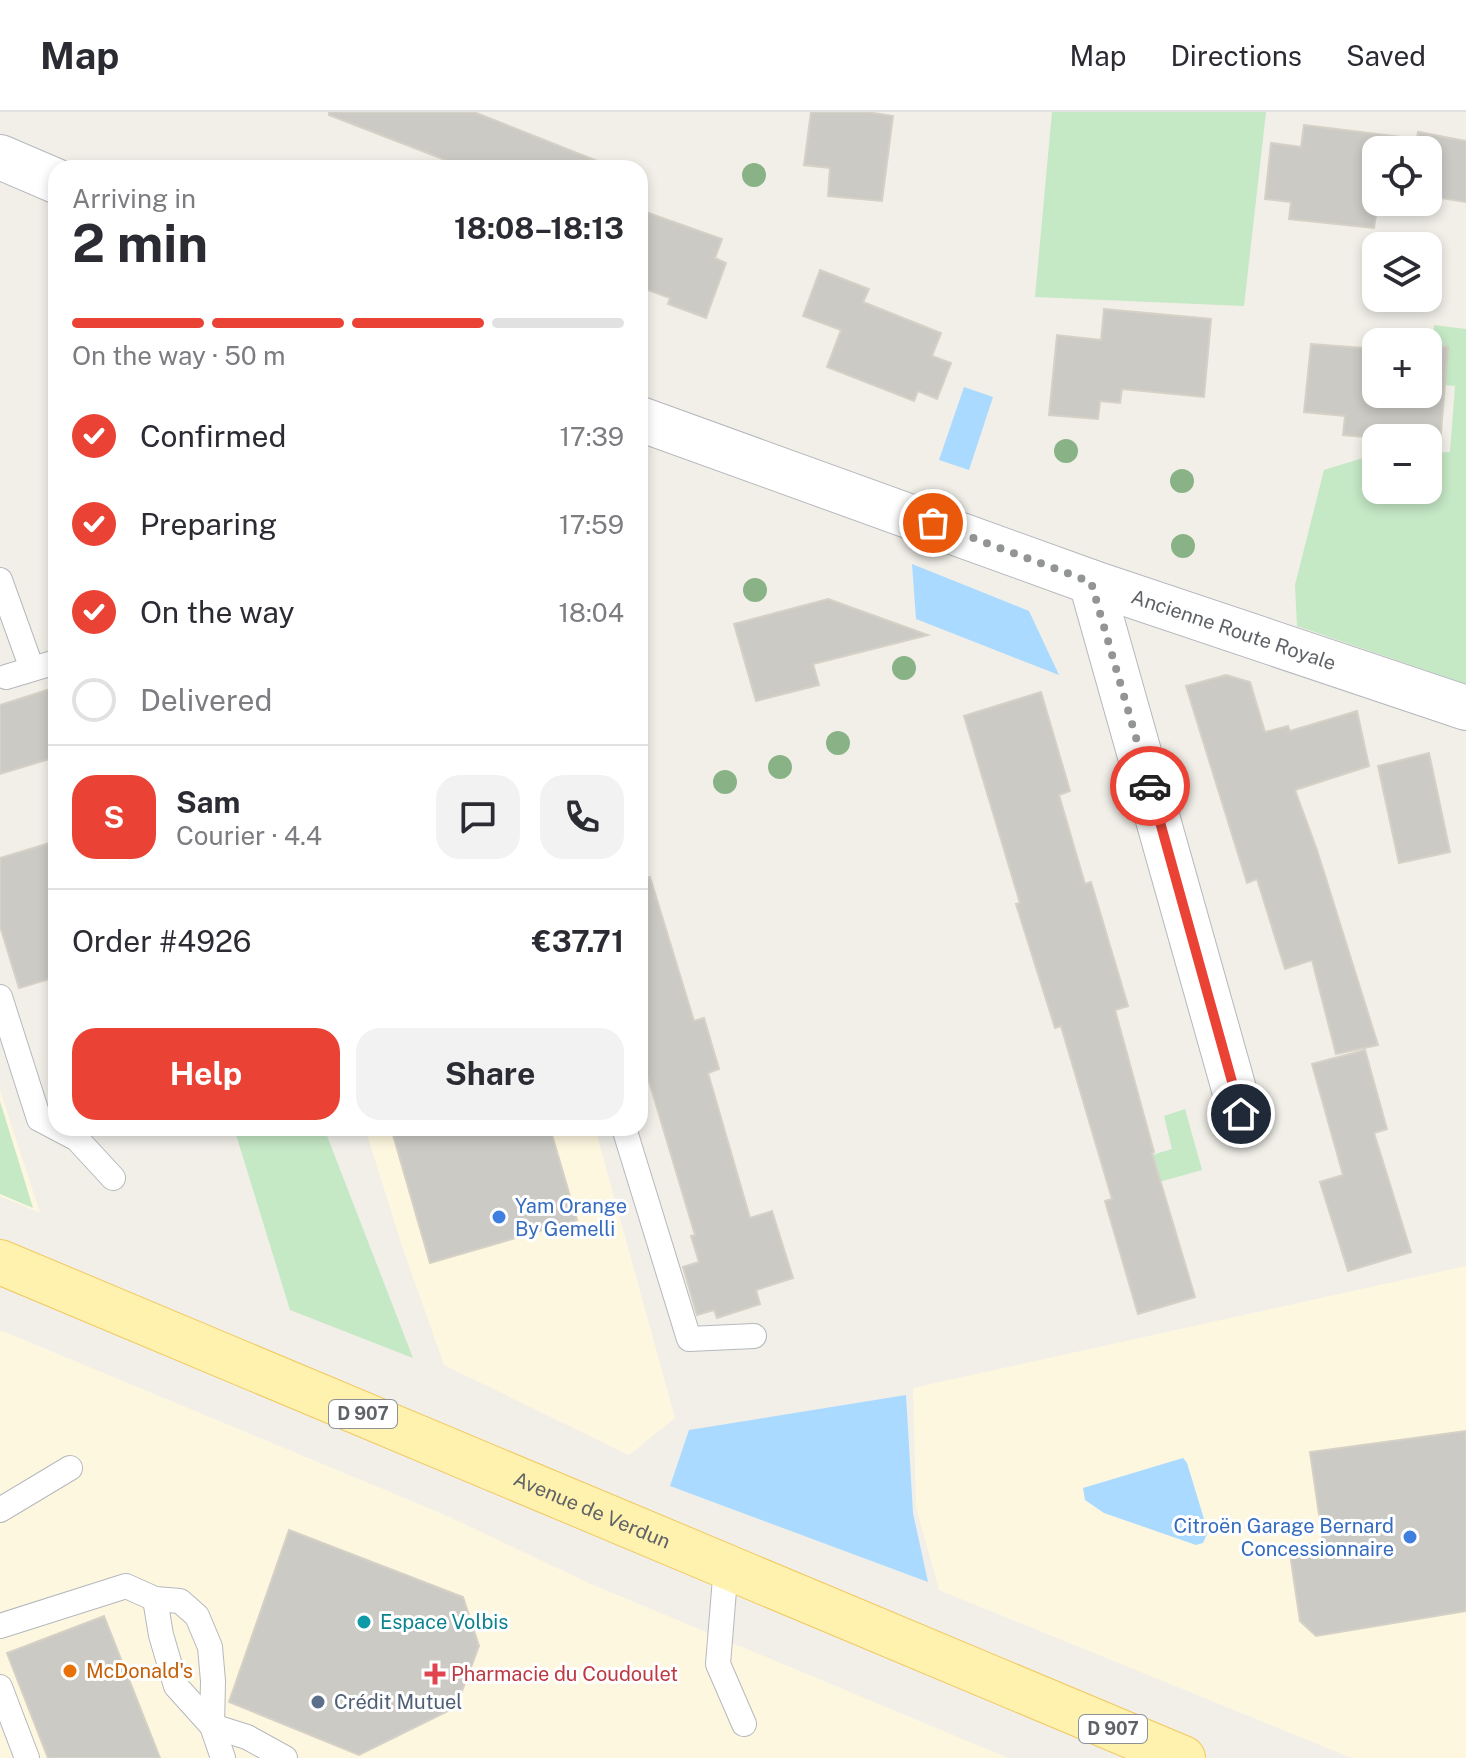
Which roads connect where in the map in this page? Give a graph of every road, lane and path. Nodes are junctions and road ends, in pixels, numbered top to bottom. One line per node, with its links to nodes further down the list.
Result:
1 (0, 157): 2 (street)
2 (48, 178)
3 (648, 422): 5 (street, Ancienne Route Royale)
4 (0, 580): 7 (lane)
5 (1091, 582): 9 (street, Ancienne Route Royale); 11 (street)
6 (48, 664): 7 (lane)
7 (32, 669): 8 (lane)
8 (6, 677)
9 (1466, 708)
10 (0, 997): 12 (lane)
11 (1241, 1114)
12 (48, 1124)
13 (71, 1136): 15 (lane)
14 (626, 1136): 17 (lane)
15 (113, 1178)
16 (0, 1262): 20 (main road, Avenue de Verdun / D 907)
17 (754, 1336)
18 (70, 1468): 19 (lane)
19 (0, 1510)
20 (726, 1566): 24 (lane); 29 (main road, Avenue de Verdun / D 907)
21 (155, 1599): 22 (lane); 25 (lane); 25 (lane)
22 (0, 1626)
23 (0, 1687): 26 (lane)
24 (744, 1724)
25 (212, 1726): 27 (lane); 28 (lane)
26 (27, 1758)
27 (223, 1758)
28 (285, 1758)
29 (1183, 1758)

